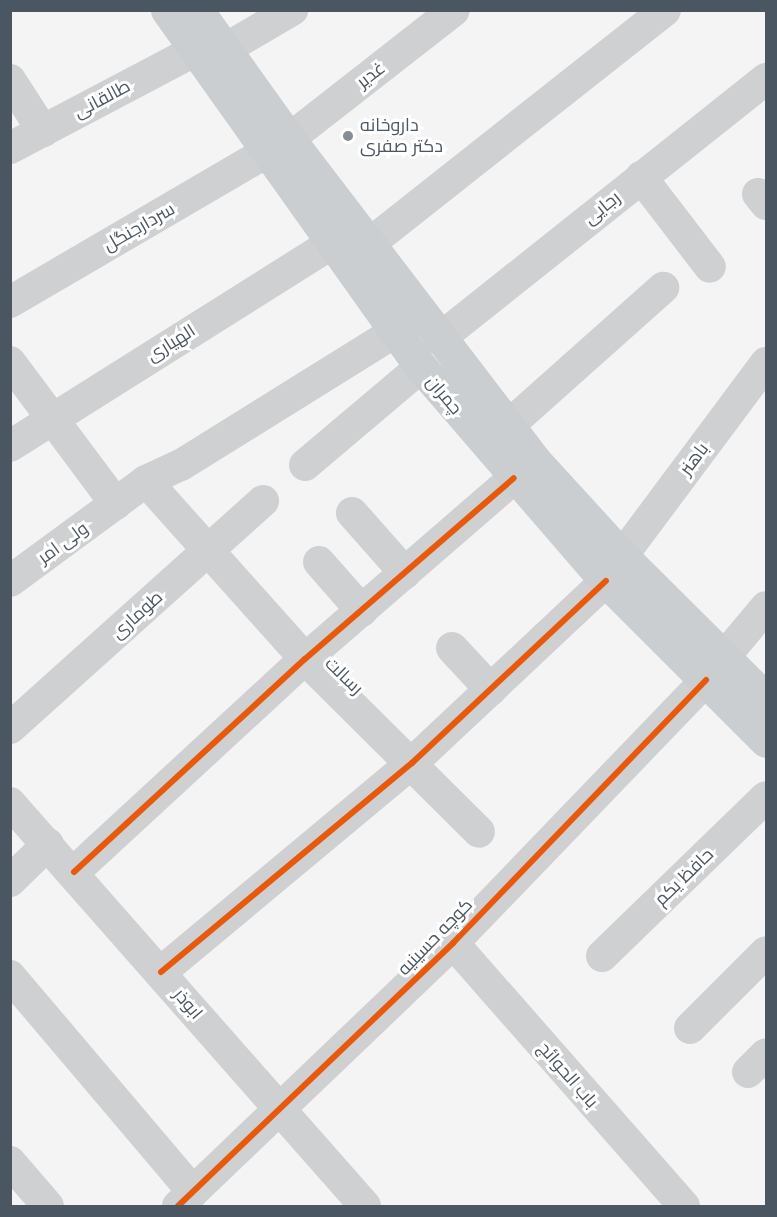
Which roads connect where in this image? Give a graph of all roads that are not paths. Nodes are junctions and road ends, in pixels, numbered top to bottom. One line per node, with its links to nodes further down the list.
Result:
1 (167, 10): 6 (main road, چمران)
2 (197, 10): 6 (main road, چمران)
3 (292, 10): 6 (street, طالقانی)
4 (454, 10): 10 (street, غدیر)
5 (665, 10): 14 (street)
6 (210, 50): 9 (street, طالقانی); 10 (main road, چمران)
7 (766, 79): 12 (street, رجایی)
8 (10, 80): 9 (street)
9 (43, 130): 11 (street, طالقانی)
10 (278, 145): 13 (main road, چمران); 14 (main road, چمران); 17 (street, سردارجنگل)
11 (10, 148)
12 (641, 177): 15 (street); 19 (street, رجایی)
13 (332, 243): 18 (main road, چمران); 23 (street, الهیاری)
14 (369, 244): 19 (main road, چمران)
15 (710, 267)
16 (663, 288): 24 (street)
17 (10, 302)
18 (395, 332): 22 (main road, چمران); 28 (street, ولی امر)
19 (439, 339): 24 (main road, چمران)
20 (10, 362): 23 (street)
21 (766, 363): 34 (street, باهنر)
22 (421, 367): 26 (street); 27 (main road, چمران)
23 (51, 418): 25 (street, الهیاری); 30 (street)
24 (508, 426): 34 (main road, چمران)
25 (10, 446)
26 (305, 465)
27 (514, 478): 34 (main road, چمران); 35 (street)
28 (146, 481): 30 (street, ولی امر); 32 (street, رسالت)
29 (263, 501): 32 (street, طوماری)
30 (116, 504): 36 (street, ولی امر)
31 (352, 513): 35 (street)
32 (208, 551): 40 (street, رسالت); 44 (street, طوماری)
33 (320, 562): 38 (street)
34 (614, 569): 41 (main road, چمران); 42 (street, باهنر)
35 (405, 573): 38 (street)
36 (10, 581)
37 (766, 607): 41 (street, کوچه حسینیه)
38 (362, 611): 40 (street)
39 (452, 648): 42 (street)
40 (305, 659): 46 (street, رسالت); 51 (street)
41 (715, 669): 43 (main road, چمران); 45 (main road, چمران); 53 (street, کوچه حسینیه)
42 (491, 690): 46 (street, باهنر)
43 (766, 699)
44 (10, 728)
45 (766, 741)
46 (412, 763): 49 (street, رسالت); 56 (street, باهنر)
47 (766, 797): 55 (street, حافظ یکم)
48 (10, 803): 50 (street, ابوذر)
49 (479, 832)
50 (48, 844): 51 (street, ابوذر); 52 (street)
51 (74, 872): 56 (street, ابوذر)
52 (10, 881)
53 (453, 943): 59 (street, کوچه حسینیه); 64 (street, باب الحوائج)
54 (766, 952): 58 (street)
55 (602, 956)
56 (161, 972): 59 (street, ابوذر)
57 (10, 976): 61 (street)
58 (690, 1028)
59 (279, 1113): 61 (street, کوچه حسینیه); 63 (street, ابوذر)
60 (10, 1162): 62 (street)
61 (186, 1199)
62 (48, 1206)
63 (365, 1206)
64 (684, 1206)

